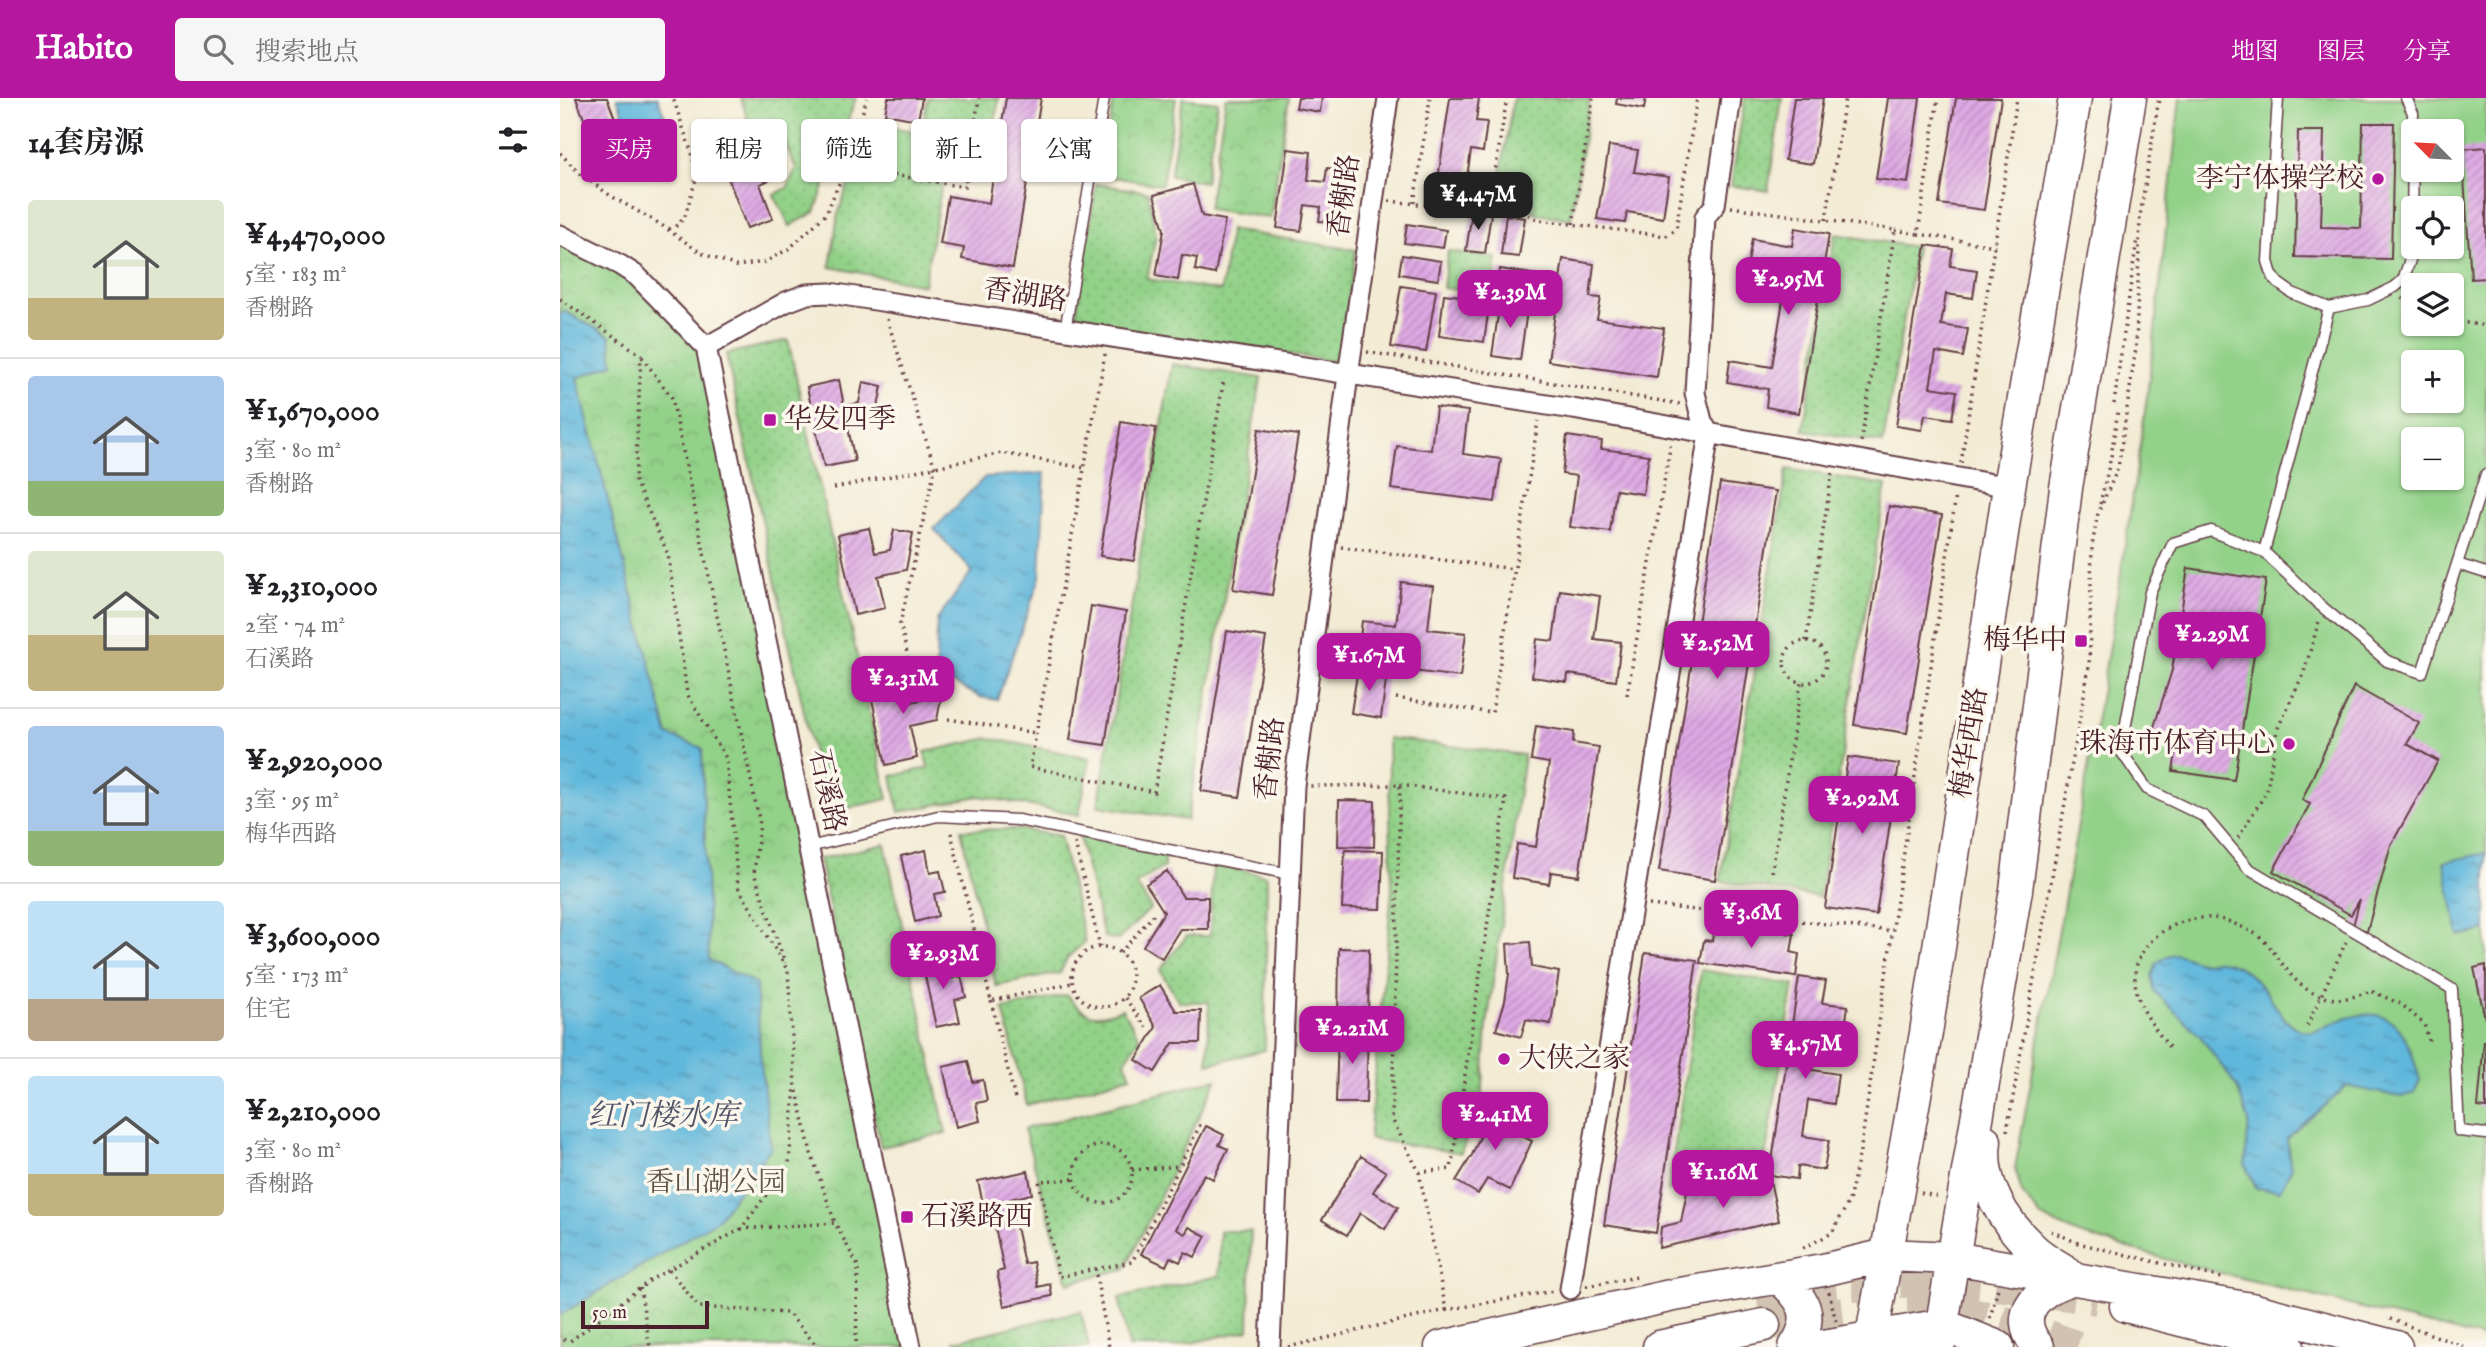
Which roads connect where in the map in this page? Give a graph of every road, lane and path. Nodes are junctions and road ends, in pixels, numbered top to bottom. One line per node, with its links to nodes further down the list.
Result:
1 (673, 98): 30 (path)
2 (867, 98): 19 (path)
3 (979, 98): 21 (path)
4 (1104, 98): 42 (lane)
5 (1388, 98): 24 (street, 香榭路)
6 (1430, 98): 25 (path)
7 (1507, 98): 23 (path)
8 (1593, 98): 29 (path)
9 (1697, 98): 29 (path)
10 (1731, 98): 26 (street)
11 (1845, 98): 28 (path)
12 (1938, 98): 32 (path)
13 (2017, 98): 34 (path)
14 (2075, 98): 61 (main road, 梅华西路)
15 (2130, 98): 99 (main road)
16 (2159, 98): 27 (path)
17 (2278, 98): 39 (lane)
18 (2406, 98): 35 (lane)
19 (861, 119)
20 (560, 153): 30 (path)
21 (897, 176)
22 (840, 182): 30 (path)
23 (1491, 196): 25 (path); 29 (path)
24 (1373, 199): 25 (path); 45 (street, 香榭路)
25 (1414, 203)
26 (1715, 205): 28 (path); 51 (street)
27 (2140, 216): 49 (path); 63 (path)
28 (1826, 220): 31 (path)
29 (1573, 224)
30 (668, 230)
31 (1895, 230): 32 (path); 56 (path)
32 (1918, 234): 34 (path)
33 (560, 235): 44 (street)
34 (1995, 246): 60 (path)
35 (2395, 287): 36 (path); 39 (lane)
36 (2401, 295)
37 (560, 299): 46 (path)
38 (881, 302): 42 (street, 香湖路); 44 (street, 香湖路); 57 (path)
39 (2329, 307): 65 (lane)
40 (2464, 323): 41 (path)
41 (2486, 326)
42 (1065, 331): 43 (street, 香湖路)
43 (1108, 338): 47 (street, 香湖路); 58 (path)
44 (706, 347): 81 (street, 石溪路)
45 (1351, 350): 47 (street, 香榭路); 51 (path)
46 (641, 355): 91 (path); 91 (path)
47 (1348, 375): 50 (street, 香湖路); 64 (street, 香榭路)
48 (1224, 378): 76 (path)
49 (2114, 404)
50 (1541, 405): 53 (street, 香湖路); 67 (path)
51 (1698, 407): 54 (street)
52 (2118, 410): 63 (path)
53 (1674, 428): 54 (street, 香湖路); 73 (path)
54 (1709, 434): 55 (street, 香湖路); 85 (street)
55 (1835, 456): 56 (street, 香湖路); 70 (path)
56 (1858, 461): 60 (street, 香湖路)
57 (935, 468): 58 (path); 62 (path); 71 (path)
58 (1084, 468): 76 (path)
59 (2486, 474): 66 (lane)
60 (1959, 478): 61 (street, 香湖路); 88 (path)
61 (2009, 487): 113 (main road, 梅华西路)
62 (834, 488)
63 (2098, 513): 105 (path)
64 (1325, 545): 67 (path); 78 (street, 香榭路)
65 (2264, 552): 69 (lane); 82 (lane)
66 (2457, 564): 68 (lane); 69 (lane)
67 (1515, 569): 74 (path)
68 (2486, 573)
69 (2323, 608): 82 (path)
70 (1806, 641): 72 (path); 72 (path)
71 (914, 682)
72 (1801, 682): 83 (path)
73 (1627, 695)
74 (1396, 698)
75 (948, 719): 76 (path)
76 (1036, 733)
77 (1400, 785): 78 (path); 108 (path); 108 (path)
78 (1294, 786): 84 (street, 香榭路)
79 (1072, 830): 81 (lane); 84 (lane); 89 (path)
80 (951, 832): 95 (path)
81 (808, 847): 132 (street, 石溪路)
82 (2232, 849): 87 (lane)
83 (1772, 872)
84 (1290, 874): 134 (street, 香榭路)
85 (1633, 903): 88 (path); 123 (street)
86 (1155, 913): 90 (path)
87 (2352, 930): 93 (path); 104 (lane)
88 (1893, 931): 115 (path)
89 (1100, 947): 90 (path); 92 (path)
90 (1120, 953): 94 (path)
91 (788, 971): 101 (path)
92 (1072, 983): 94 (path); 95 (path)
93 (2320, 995): 96 (path); 98 (path); 100 (path)
94 (1125, 998): 97 (path)
95 (991, 1001): 102 (path)
96 (2307, 1026)
97 (1146, 1027)
98 (2430, 1045)
99 (1988, 1046): 114 (main road); 121 (main road)
100 (2169, 1047)
101 (795, 1085): 110 (path); 111 (path)
102 (1016, 1103)
103 (1201, 1123): 106 (path)
104 (2486, 1133)
105 (2007, 1137)
106 (1180, 1166): 107 (path); 116 (path)
107 (1132, 1170): 109 (path); 109 (path)
108 (1419, 1172): 124 (path)
109 (1073, 1179): 116 (path)
110 (835, 1223): 111 (path); 131 (path)
111 (741, 1229): 117 (path)
112 (2047, 1229): 120 (path)
113 (1886, 1255): 114 (main road); 115 (main road); 128 (main road, 梅华西路)
114 (1953, 1258): 121 (main road); 126 (main road)
115 (1813, 1259): 119 (main road); 128 (path)
116 (1096, 1269): 133 (path)
117 (669, 1270): 122 (path); 130 (path)
118 (1638, 1277): 123 (path)
119 (1780, 1278): 136 (main road); 139 (main road)
120 (2232, 1280)
121 (2086, 1288): 125 (main road); 141 (main road); 142 (main road)
122 (640, 1289): 127 (path); 129 (path)
123 (1570, 1289): 124 (path)
124 (1446, 1310): 135 (path)
125 (2393, 1333): 143 (path)
126 (1940, 1336): 128 (main road); 140 (main road)
127 (560, 1339)
128 (1850, 1343)
129 (650, 1347)
130 (818, 1347)
131 (856, 1347)
132 (911, 1347)
133 (1109, 1347)
134 (1270, 1347)
135 (1286, 1347)
136 (1441, 1347)
137 (1538, 1347): 138 (main road)
138 (1659, 1347)
139 (1795, 1347)
140 (1997, 1347)
141 (2038, 1347)
142 (2288, 1347)
143 (2465, 1347)

